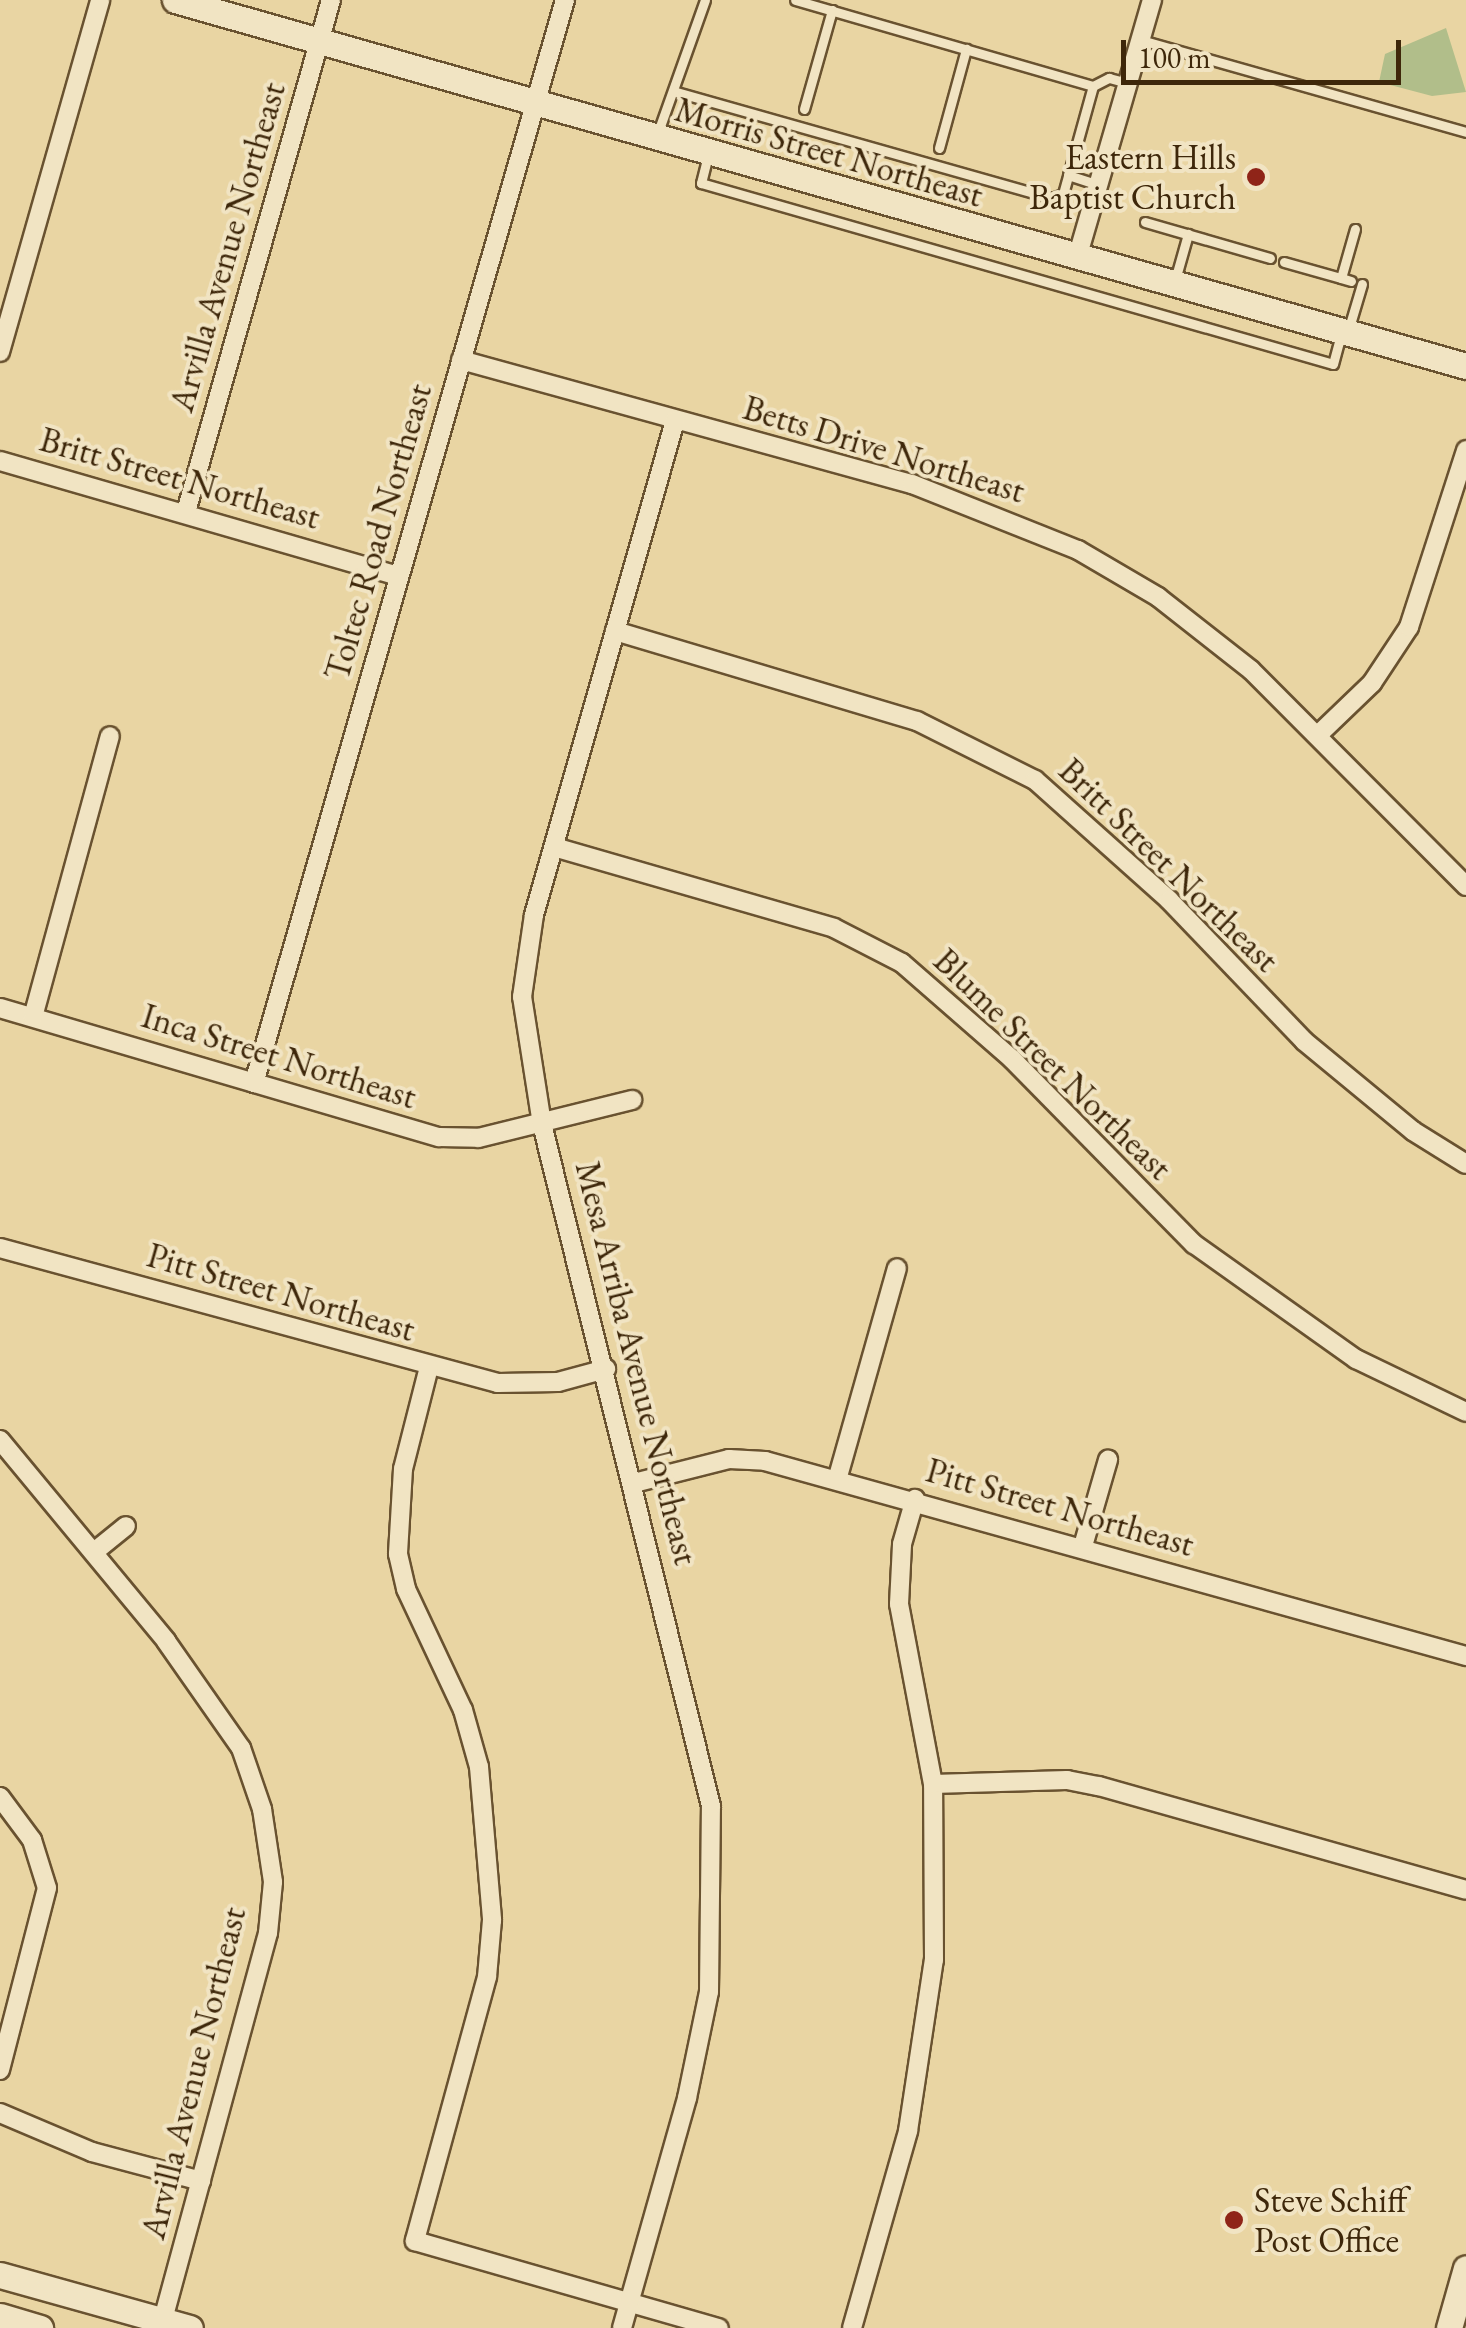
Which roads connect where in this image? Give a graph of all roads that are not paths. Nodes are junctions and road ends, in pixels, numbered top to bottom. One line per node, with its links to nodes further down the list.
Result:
1 (100, 0): 32 (street)
2 (175, 0): 10 (street, Morris Street Northeast)
3 (331, 0): 10 (street, Arvilla Avenue Northeast)
4 (565, 0): 15 (street, Toltec Road Northeast)
5 (706, 0): 14 (lane)
6 (795, 0): 8 (lane)
7 (1152, 0): 9 (street)
8 (832, 10): 11 (lane); 16 (lane)
9 (1140, 40): 12 (street); 17 (lane)
10 (319, 42): 15 (street, Morris Street Northeast); 38 (street, Arvilla Avenue Northeast)
11 (966, 49): 13 (lane); 19 (lane)
12 (1128, 82): 13 (lane); 22 (street)
13 (1094, 86): 21 (lane)
14 (673, 91): 18 (lane); 21 (lane)
15 (535, 104): 18 (street, Morris Street Northeast); 33 (street, Toltec Road Northeast)
16 (804, 110)
17 (1466, 132)
18 (656, 139): 20 (street, Morris Street Northeast)
19 (940, 148)
20 (708, 154): 26 (street, Morris Street Northeast); 31 (lane)
21 (1068, 176): 22 (lane)
22 (1098, 184): 26 (street)
23 (1145, 222): 25 (lane)
24 (1355, 229): 28 (lane)
25 (1188, 234): 27 (lane); 30 (lane)
26 (1077, 258): 30 (street, Morris Street Northeast)
27 (1270, 258)
28 (1284, 262)
29 (1362, 284): 31 (lane)
30 (1173, 285): 31 (street, Morris Street Northeast)
31 (1345, 333): 34 (street, Morris Street Northeast)
32 (0, 352)
33 (460, 360): 35 (street, Betts Drive Northeast); 39 (street, Toltec Road Northeast)
34 (1466, 366)
35 (675, 421): 40 (street, Mesa Arriba Avenue Northeast); 41 (street, Betts Drive Northeast)
36 (1466, 450): 41 (street)
37 (0, 461): 38 (street, Britt Street Northeast)
38 (186, 512): 39 (street, Britt Street Northeast)
39 (399, 576): 47 (street, Toltec Road Northeast)
40 (615, 631): 43 (street, Mesa Arriba Avenue Northeast); 50 (street, Britt Street Northeast)
41 (1318, 734): 44 (street, Betts Drive Northeast)
42 (110, 736): 46 (street)
43 (554, 847): 49 (street, Mesa Arriba Avenue Northeast); 55 (street, Blume Street Northeast)
44 (1466, 886)
45 (0, 1008): 46 (street, Inca Street Northeast)
46 (34, 1017): 47 (street, Inca Street Northeast)
47 (254, 1082): 49 (street, Inca Street Northeast)
48 (632, 1100): 49 (street, Inca Street Northeast)
49 (542, 1124): 54 (street, Mesa Arriba Avenue Northeast)
50 (1466, 1164)
51 (0, 1248): 53 (street, Pitt Street Northeast)
52 (897, 1268): 58 (street)
53 (428, 1367): 54 (street, Pitt Street Northeast); 73 (street)
54 (606, 1369): 59 (street, Mesa Arriba Avenue Northeast)
55 (1466, 1412)
56 (0, 1440): 63 (street, Arvilla Avenue Northeast)
57 (1108, 1460): 62 (street)
58 (837, 1480): 59 (street, Pitt Street Northeast); 60 (street, Pitt Street Northeast)
59 (634, 1482): 73 (street, Mesa Arriba Avenue Northeast)
60 (915, 1499): 62 (street, Pitt Street Northeast); 65 (street)
61 (126, 1526): 63 (street)
62 (1083, 1546): 64 (street, Pitt Street Northeast)
63 (94, 1552): 70 (street, Arvilla Avenue Northeast)
64 (1466, 1656)
65 (933, 1784): 67 (street); 80 (street)
66 (0, 1796): 68 (street)
67 (1466, 1890)
68 (0, 2070)
69 (0, 2113): 70 (street)
70 (201, 2181): 75 (street, Arvilla Avenue Northeast)
71 (1466, 2268): 81 (street)
72 (0, 2274): 75 (street)
73 (630, 2302): 78 (street, Mesa Arriba Avenue Northeast); 79 (street)
74 (0, 2316): 76 (street)
75 (162, 2324): 77 (street)
76 (40, 2328)
77 (190, 2328)
78 (622, 2328)
79 (719, 2328)
80 (852, 2328)
81 (1449, 2328)

